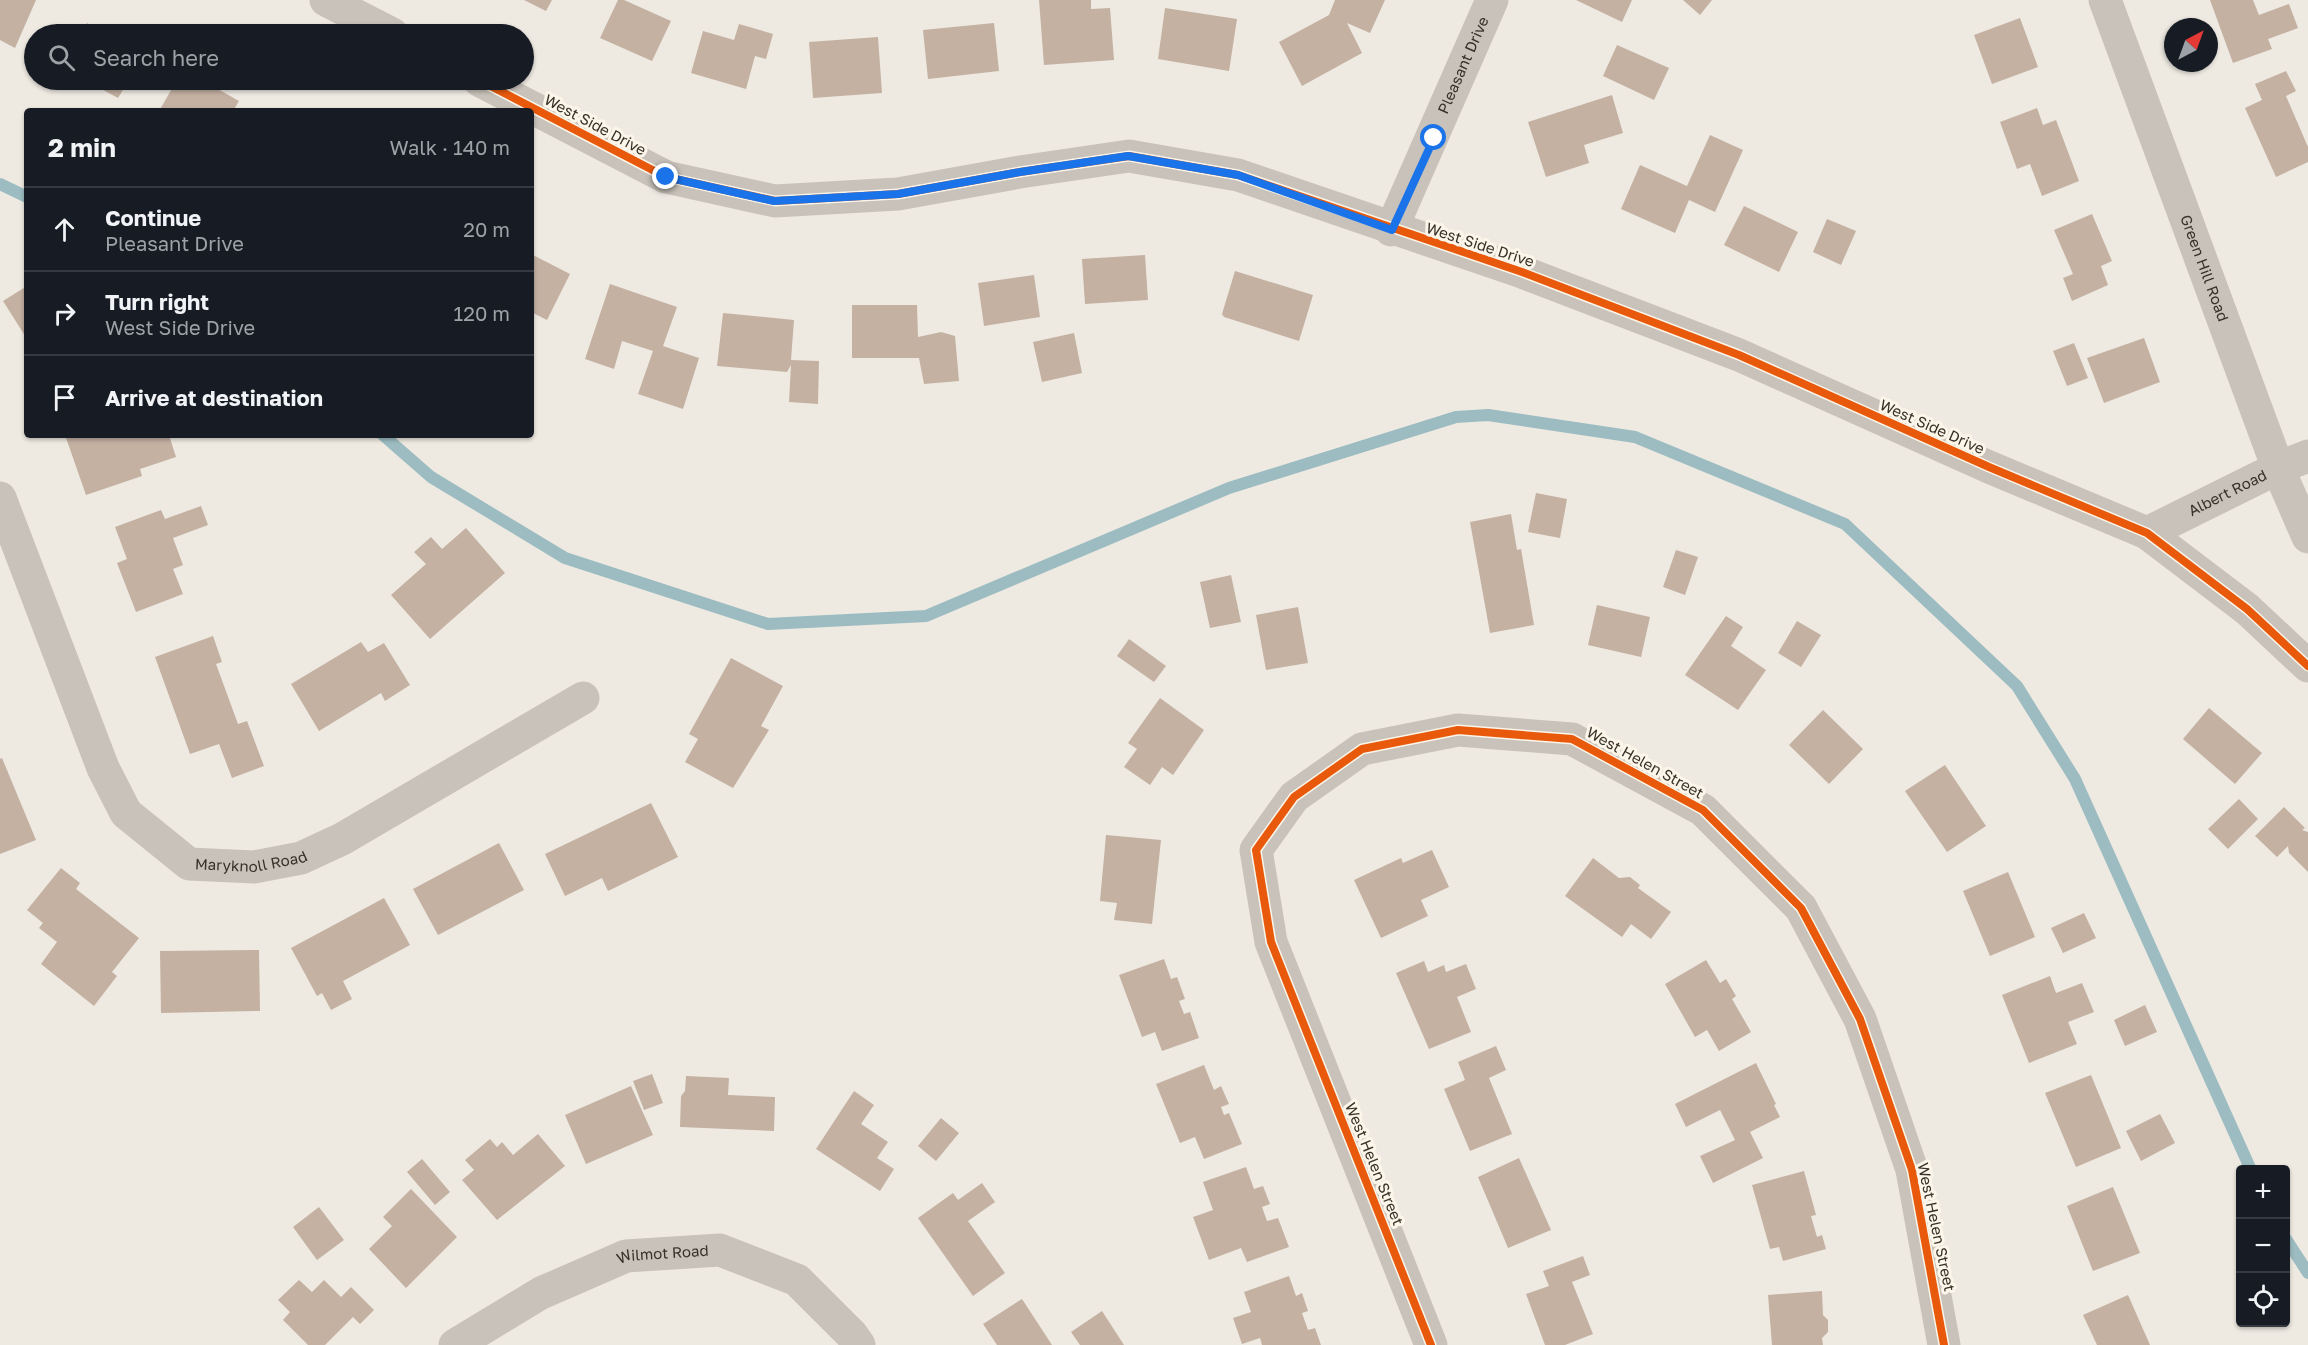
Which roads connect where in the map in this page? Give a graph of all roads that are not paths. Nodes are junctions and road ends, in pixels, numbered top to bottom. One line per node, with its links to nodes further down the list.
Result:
1 (326, 0): 4 (street)
2 (1492, 0): 8 (street, Pleasant Drive)
3 (2105, 0): 10 (street, Green Hill Road)
4 (373, 24)
5 (498, 90): 6 (street, West Side Drive)
6 (533, 108)
7 (534, 109): 8 (street, West Side Drive)
8 (1392, 230): 12 (street, West Side Drive)
9 (2308, 456): 10 (street, Albert Road)
10 (2278, 468): 12 (street, Albert Road); 13 (street, Green Hill Road)
11 (0, 498): 15 (street, Maryknoll Road)
12 (2147, 533): 14 (street, West Side Drive)
13 (2308, 537)
14 (2308, 666)
15 (583, 698)
16 (455, 1345): 17 (street, Wilmot Road)
17 (859, 1345)
18 (1431, 1345): 19 (street, West Helen Street)
19 (1944, 1345)

